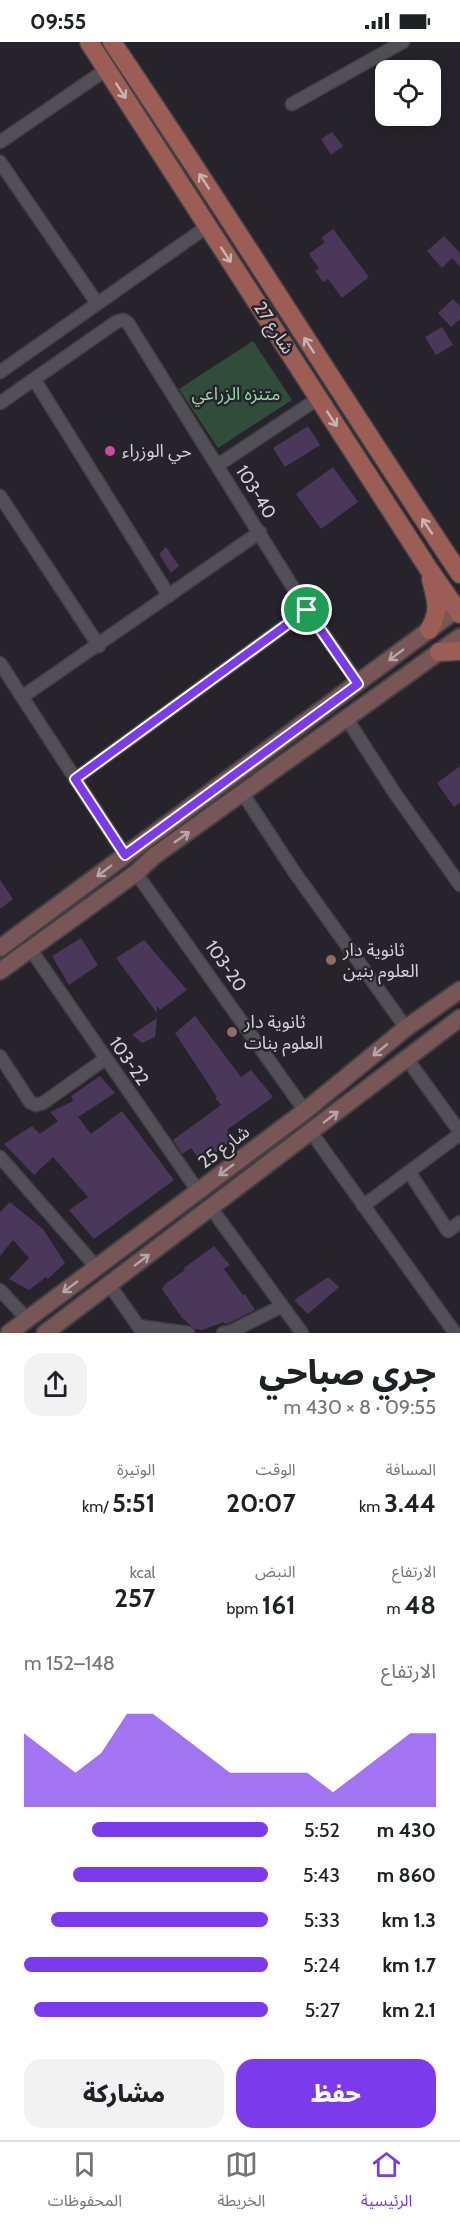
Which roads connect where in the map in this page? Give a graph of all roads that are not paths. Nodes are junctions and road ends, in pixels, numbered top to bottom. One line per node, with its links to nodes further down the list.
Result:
1 (89, 42): 4 (main road, شارع 27)
2 (112, 42): 18 (main road, شارع 27, one-way to 2)
3 (403, 42): 5 (street)
4 (107, 69): 6 (street); 8 (main road, شارع 27, one-way to 8)
5 (292, 104)
6 (0, 142)
7 (0, 162): 9 (street)
8 (208, 226): 9 (street); 12 (main road, شارع 27, one-way to 12)
9 (97, 303): 10 (street)
10 (0, 372)
11 (34, 379): 13 (street); 14 (street, 103-40); 19 (street)
12 (319, 398): 14 (street); 17 (main road, شارع 27, one-way to 17)
13 (0, 403)
14 (218, 465): 16 (street, 103-40)
15 (0, 496): 24 (street)
16 (260, 532): 19 (street); 20 (street, 103-40)
17 (428, 568): 21 (main road, شارع 27); 22 (main road)
18 (460, 574)
19 (169, 596): 24 (street)
20 (307, 610): 28 (street, 103-40); 31 (street)
21 (459, 610): 22 (main road)
22 (429, 630): 28 (main road, one-way to 28)
23 (460, 637): 26 (main road)
24 (99, 646): 29 (street)
25 (460, 651): 26 (main road)
26 (439, 652): 30 (main road)
27 (0, 663): 29 (street)
28 (358, 684): 33 (main road)
29 (22, 697): 31 (street)
30 (347, 719): 32 (main road); 35 (street)
31 (75, 779): 33 (street)
32 (243, 794): 34 (main road, one-way to 32); 41 (street)
33 (125, 855): 36 (main road, one-way to 36)
34 (136, 873): 37 (main road); 45 (street, 103-20)
35 (460, 885)
36 (0, 948)
37 (31, 950): 38 (main road); 43 (street, 103-22)
38 (0, 971)
39 (460, 990): 41 (main road, شارع 25)
40 (460, 1018): 44 (main road)
41 (406, 1028): 45 (main road, شارع 25, one-way to 45)
42 (0, 1056): 43 (street)
43 (105, 1059): 50 (street, 103-22)
44 (407, 1059): 46 (main road, one-way to 44); 47 (street)
45 (305, 1111): 50 (main road, شارع 25, one-way to 50)
46 (310, 1132): 51 (street); 52 (main road)
47 (460, 1133): 49 (street)
48 (0, 1157): 54 (street)
49 (409, 1172): 51 (street); 53 (street)
50 (198, 1191): 54 (main road, شارع 25)
51 (363, 1206): 65 (street)
52 (212, 1208): 55 (main road, one-way to 52); 57 (street)
53 (460, 1222)
54 (97, 1268): 58 (main road, شارع 25, one-way to 58)
55 (109, 1284): 59 (street); 61 (main road)
56 (0, 1290): 58 (street)
57 (282, 1306): 63 (street); 64 (street)
58 (27, 1319): 60 (main road, شارع 25)
59 (141, 1330): 62 (street)
60 (9, 1333)
61 (45, 1333)
62 (188, 1333)
63 (223, 1333)
64 (302, 1333)
65 (454, 1333)

